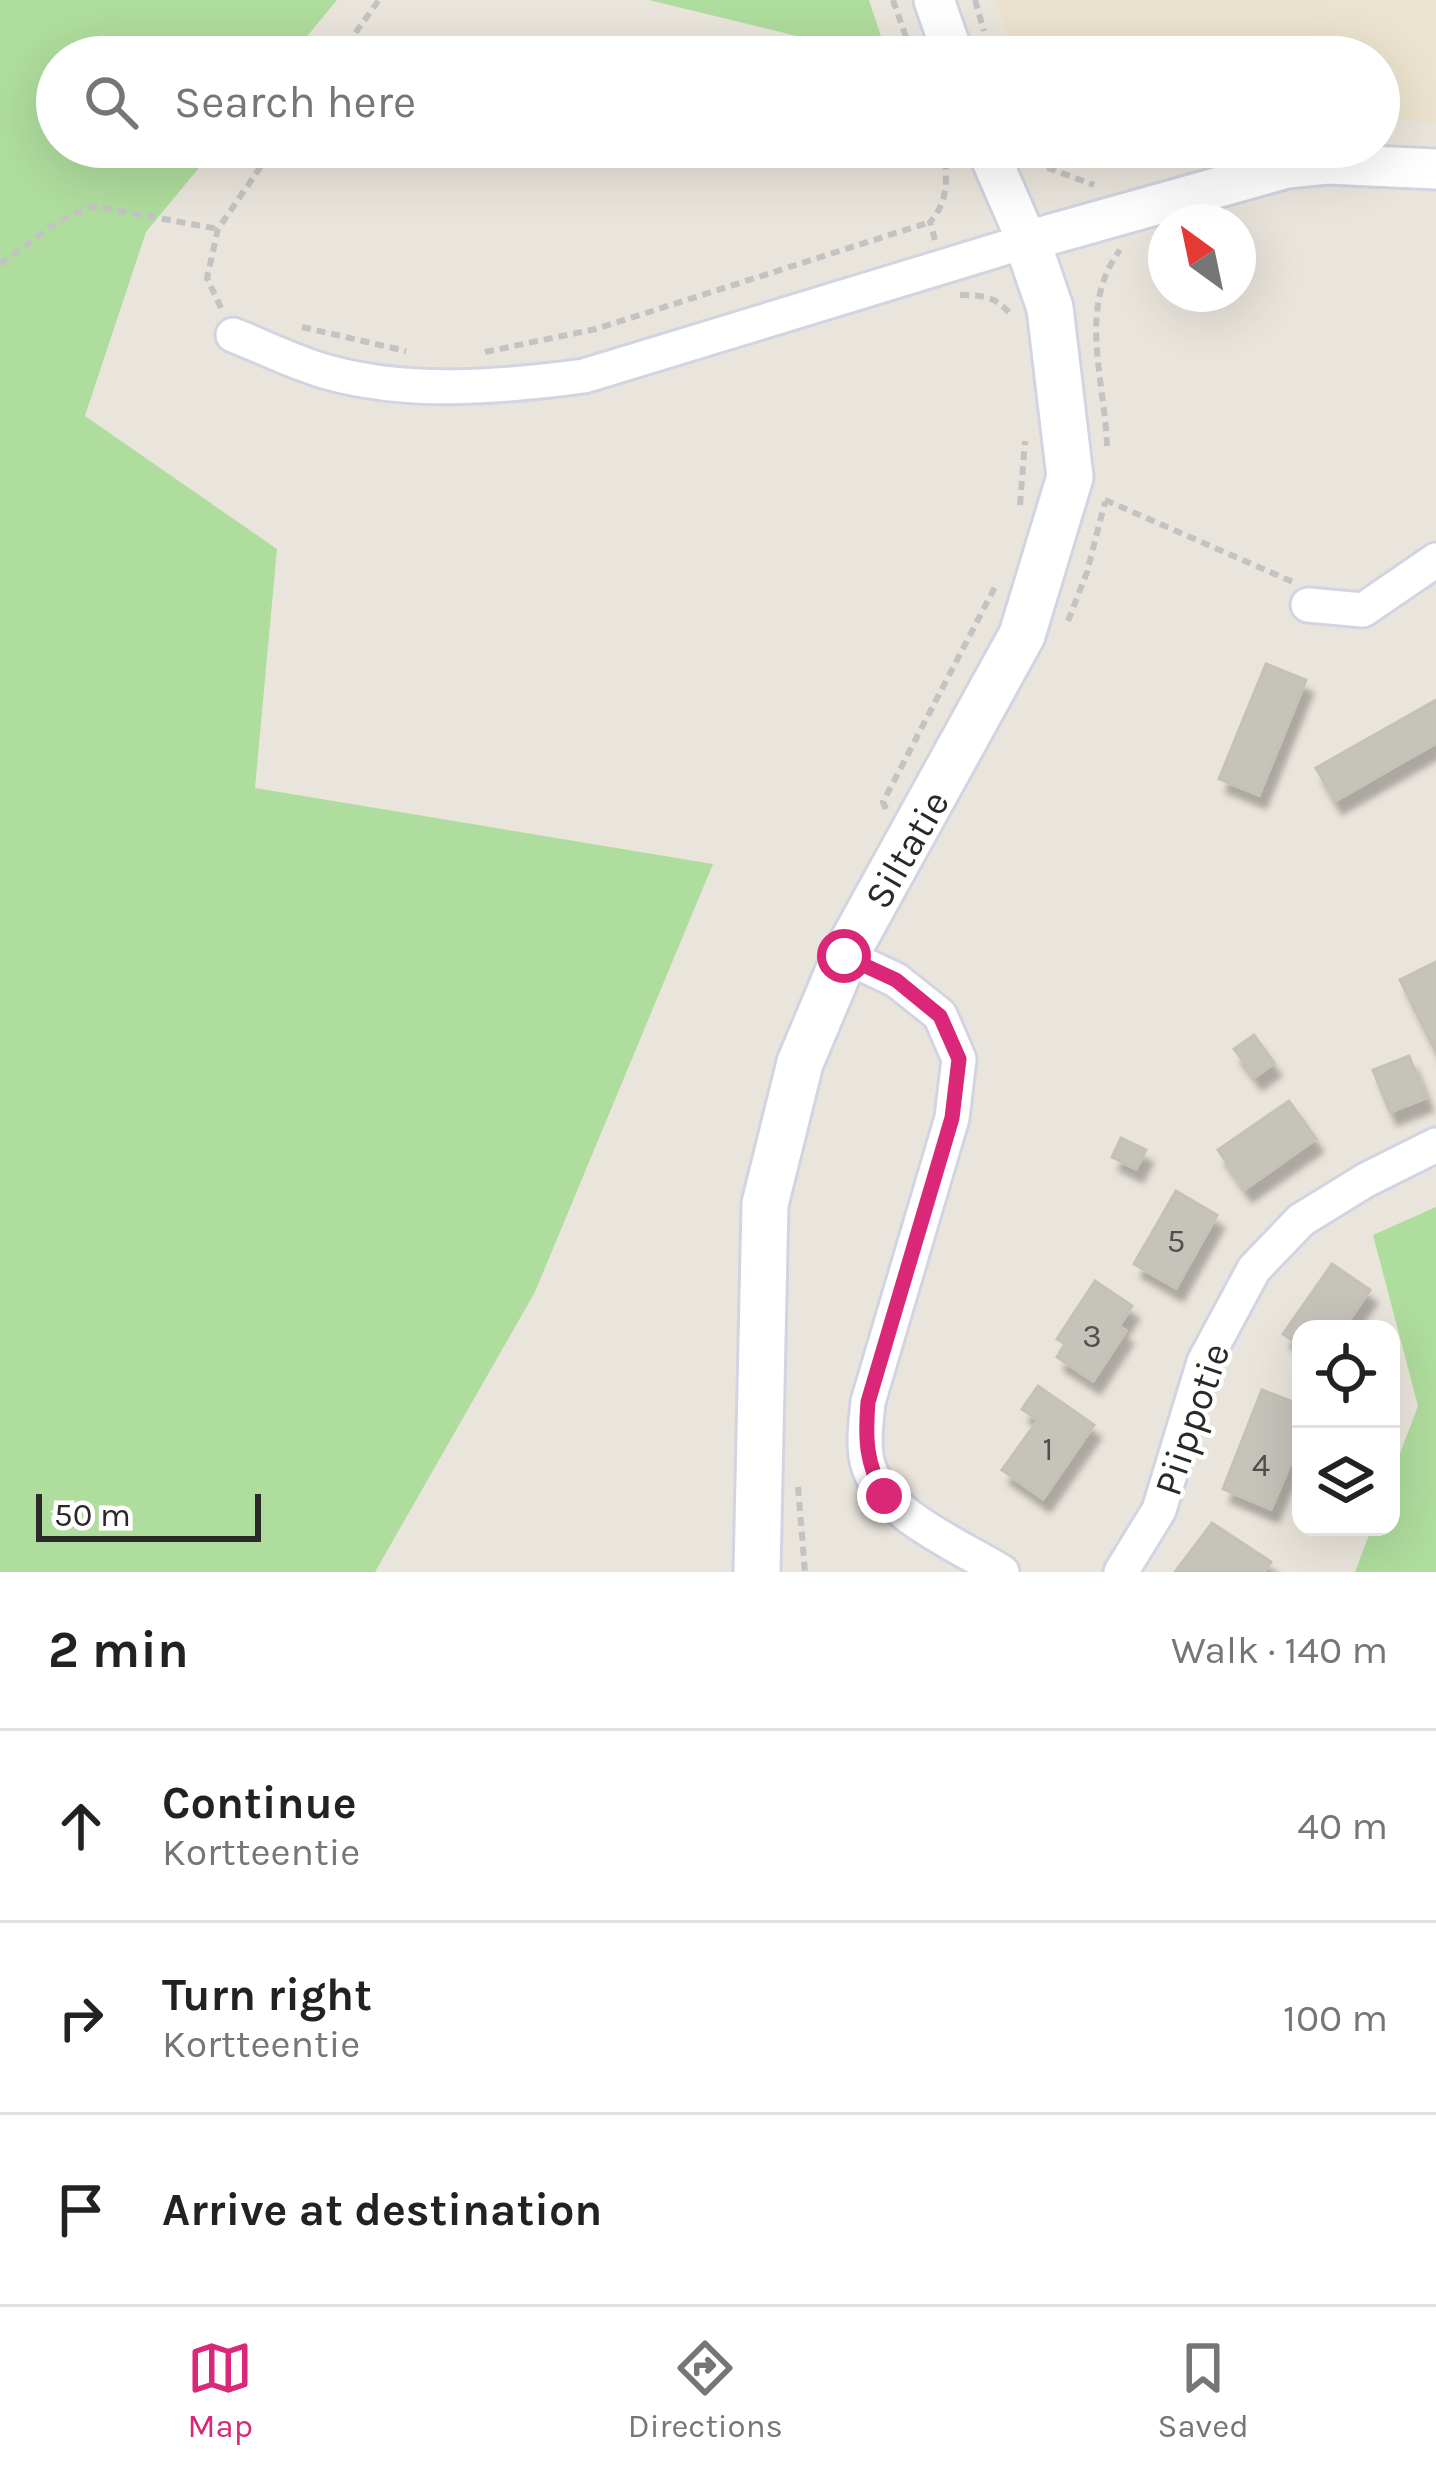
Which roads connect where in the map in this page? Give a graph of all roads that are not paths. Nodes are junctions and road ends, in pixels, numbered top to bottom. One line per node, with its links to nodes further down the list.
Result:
1 (934, 0): 2 (street)
2 (947, 36)
3 (1400, 167): 6 (street)
4 (995, 168): 7 (street, Siltatie)
5 (1283, 168): 7 (street)
6 (1436, 169)
7 (1027, 241): 8 (street); 11 (main road, Siltatie)
8 (236, 322)
9 (1436, 560): 10 (street)
10 (1308, 605)
11 (844, 956): 13 (main road, Siltatie); 14 (street)
12 (1436, 1145): 15 (street, Piippotie)
13 (757, 1572)
14 (1002, 1572)
15 (1121, 1572)

